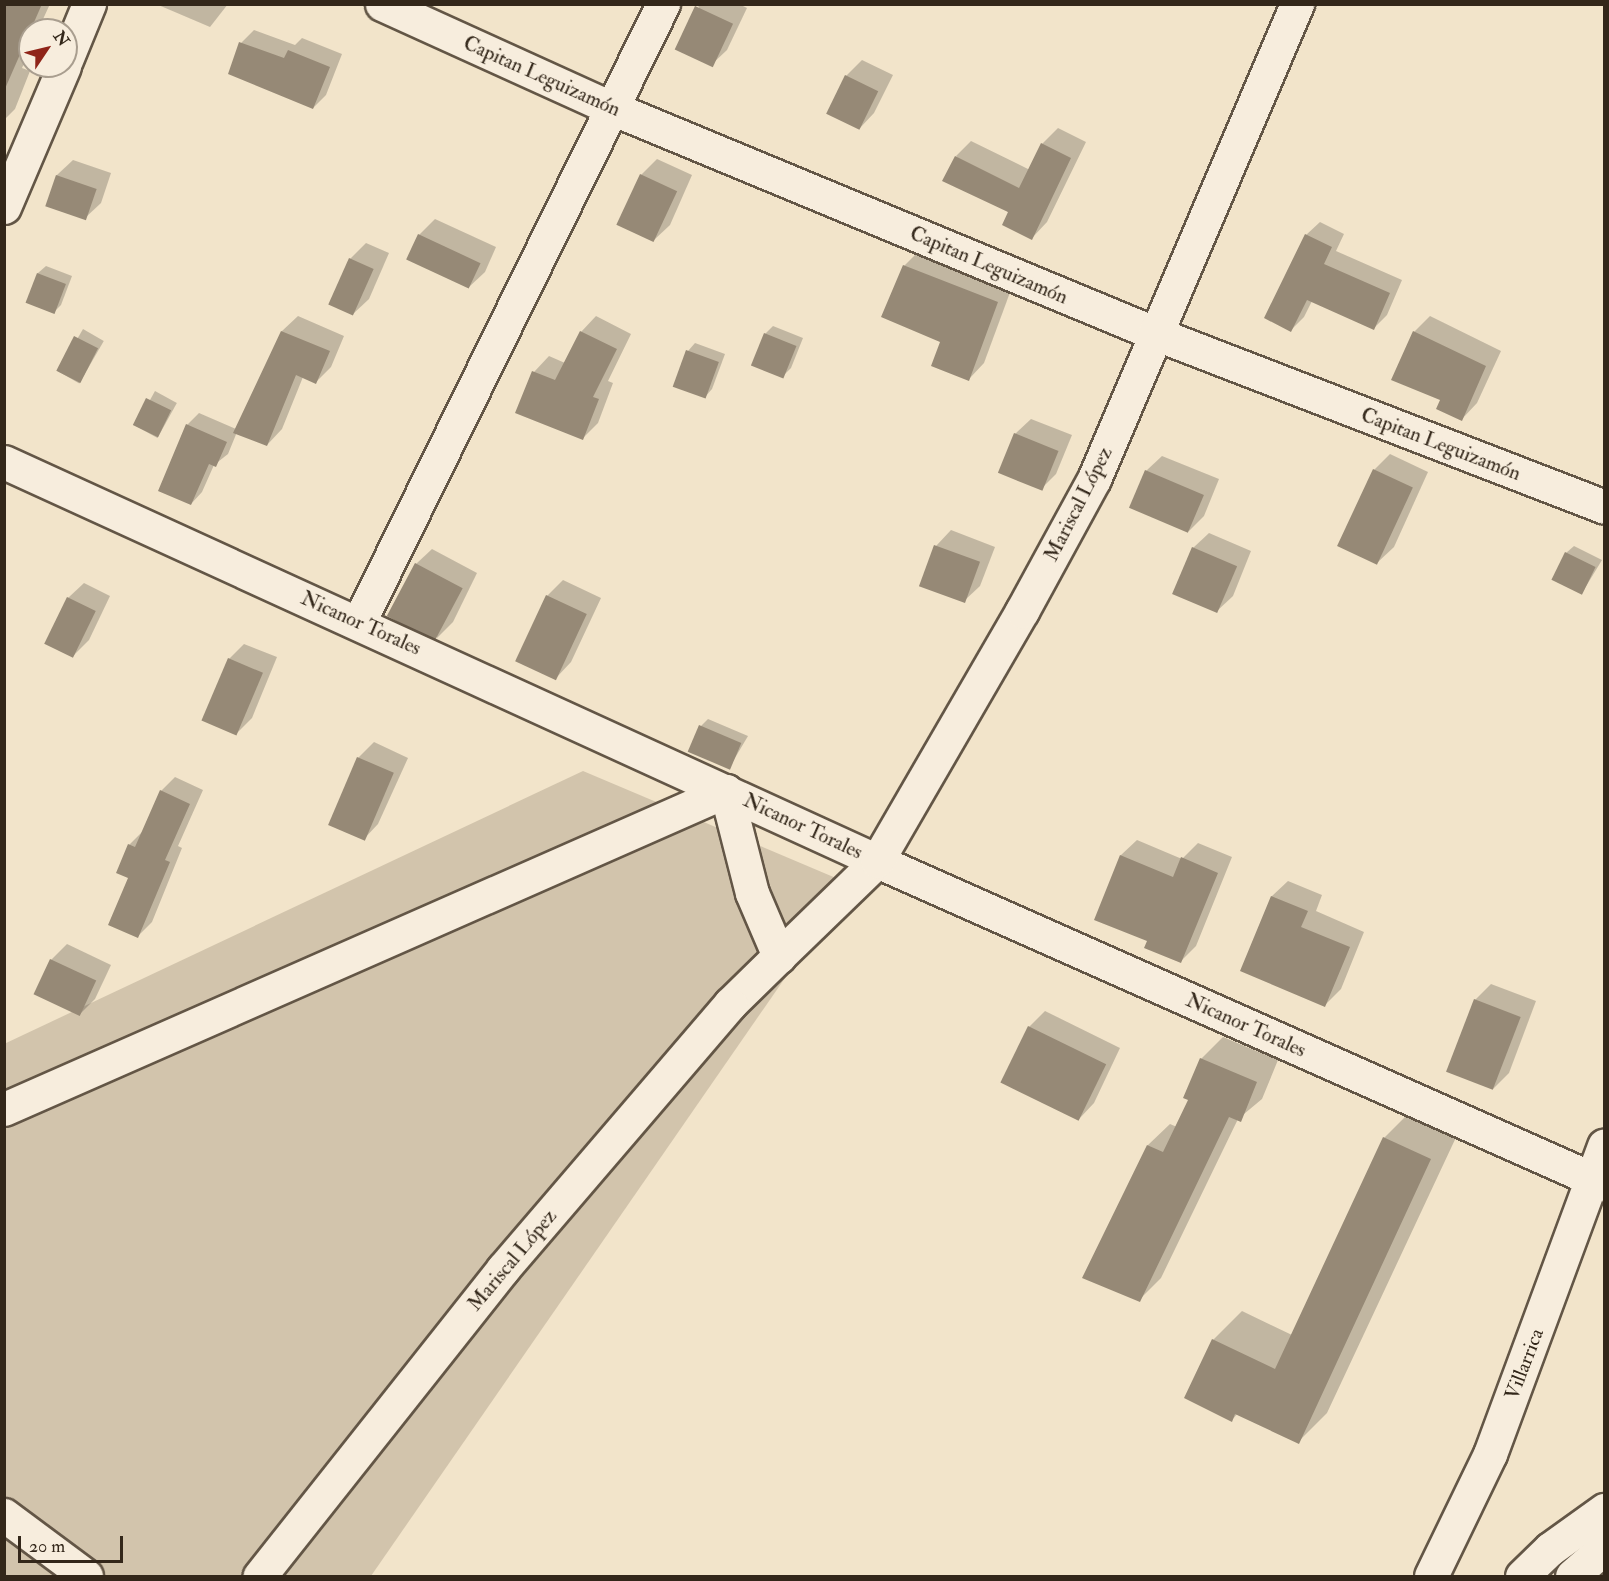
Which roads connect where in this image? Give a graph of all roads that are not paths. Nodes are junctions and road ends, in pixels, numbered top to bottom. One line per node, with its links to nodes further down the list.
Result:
1 (89, 4): 5 (street)
2 (382, 4): 7 (street, Capitan Leguizamón)
3 (663, 4): 7 (street)
4 (1297, 4): 9 (street, Mariscal López)
5 (78, 31)
6 (58, 78): 8 (street)
7 (614, 109): 9 (street, Capitan Leguizamón); 12 (street)
8 (4, 207)
9 (1154, 333): 11 (street, Capitan Leguizamón); 14 (street, Mariscal López)
10 (4, 462): 12 (street, Nicanor Torales)
11 (1605, 507)
12 (359, 622): 13 (street, Nicanor Torales)
13 (726, 791): 14 (street, Nicanor Torales); 15 (street); 16 (street)
14 (877, 861): 15 (street, Mariscal López); 18 (street, Nicanor Torales)
15 (779, 956): 23 (street, Mariscal López)
16 (4, 1109)
17 (1605, 1145): 18 (street, Villarrica)
18 (1599, 1181): 24 (street, Villarrica)
19 (1605, 1510): 25 (street)
20 (4, 1515): 22 (street)
21 (1605, 1548): 26 (street)
22 (86, 1576)
23 (260, 1576)
24 (1431, 1576)
25 (1522, 1576)
26 (1572, 1576)

